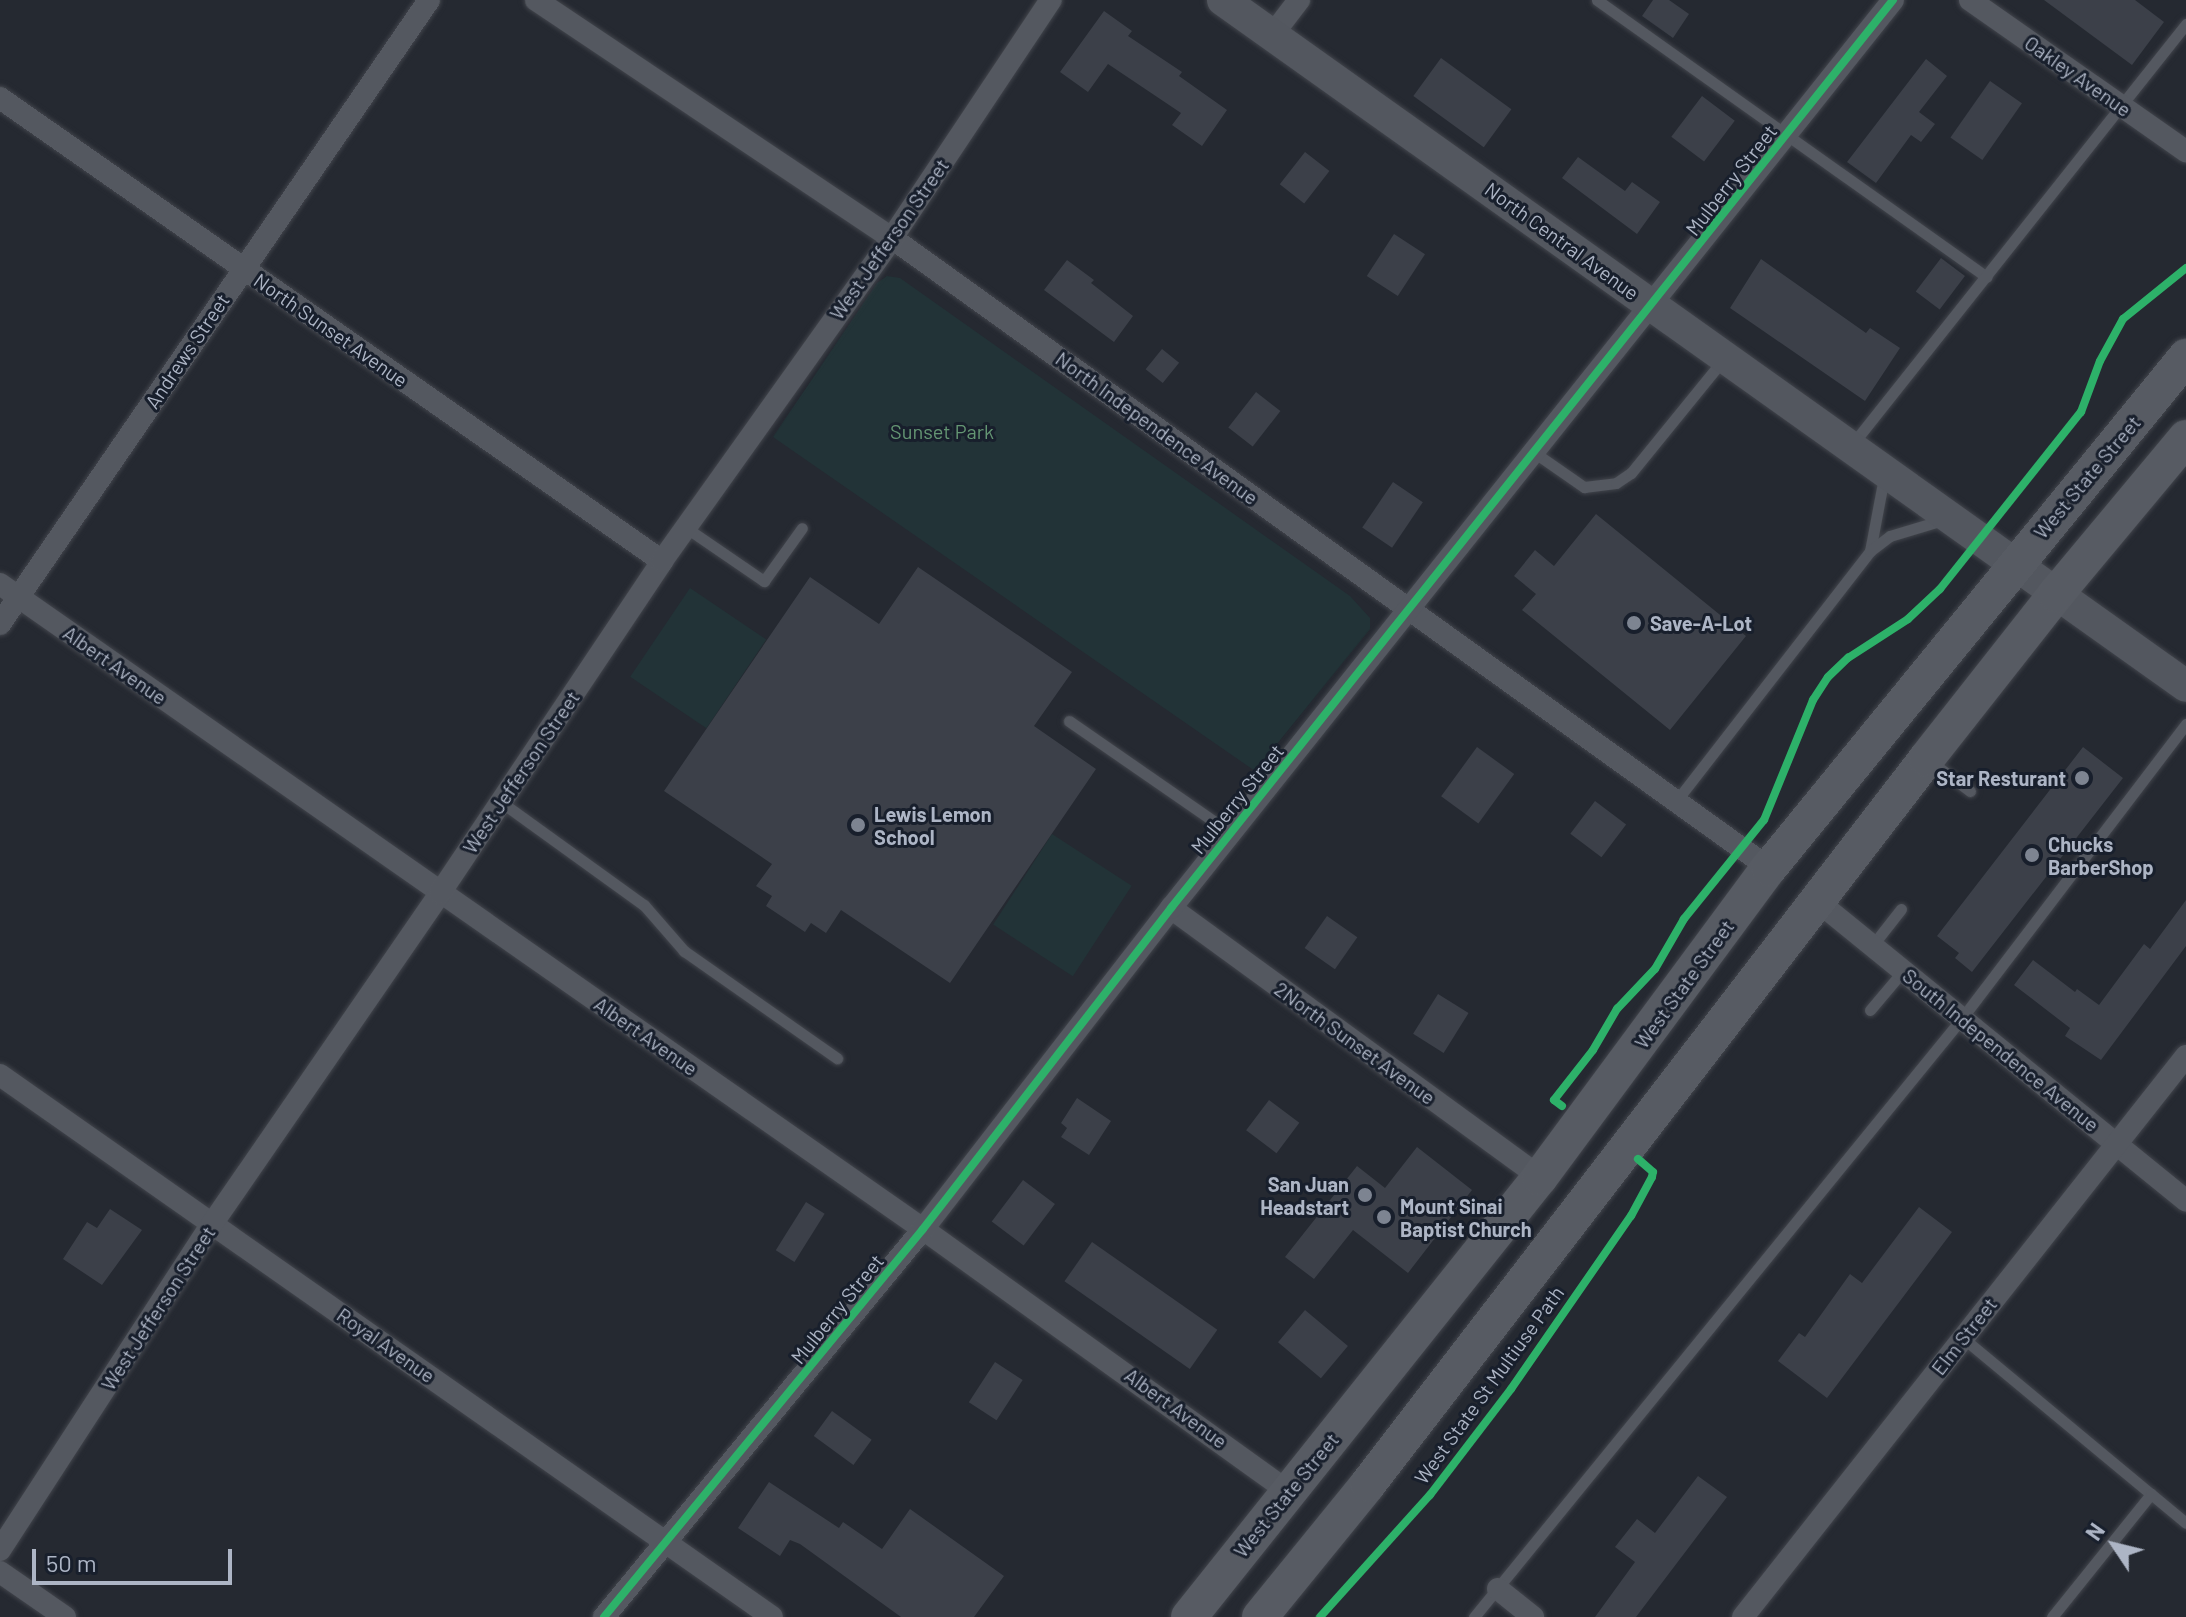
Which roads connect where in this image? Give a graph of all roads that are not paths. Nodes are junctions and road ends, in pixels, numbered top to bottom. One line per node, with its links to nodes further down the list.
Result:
1 (429, 0): 16 (street, Andrews Street)
2 (536, 0): 15 (street, North Independence Avenue)
3 (1051, 0): 15 (street, West Jefferson Street)
4 (1223, 0): 10 (main road, North Central Avenue)
5 (1299, 0): 10 (street)
6 (1597, 0): 13 (lane)
7 (1893, 0): 13 (street, Mulberry Street)
8 (1970, 0): 12 (street, Oakley Avenue)
9 (2186, 24): 12 (lane)
10 (1273, 34): 18 (main road, North Central Avenue)
11 (0, 98): 16 (street, North Sunset Avenue)
12 (2122, 106): 14 (street, Oakley Avenue); 17 (lane)
13 (1788, 134): 17 (lane); 18 (street, Mulberry Street)
14 (2186, 151)
15 (892, 238): 26 (street, West Jefferson Street); 33 (street, North Independence Avenue)
16 (243, 269): 29 (street, North Sunset Avenue); 31 (street, Andrews Street)
17 (1987, 277): 22 (lane)
18 (1652, 306): 19 (main road, North Central Avenue); 23 (street, Mulberry Street)
19 (1725, 357): 22 (main road, North Central Avenue); 23 (lane)
20 (2186, 357): 30 (main road, West State Street)
21 (2186, 438): 32 (main road)
22 (1850, 447): 24 (main road, North Central Avenue)
23 (1535, 453): 33 (street, Mulberry Street)
24 (1885, 472): 25 (main road, North Central Avenue); 28 (lane)
25 (1952, 520): 28 (lane); 30 (main road, North Central Avenue)
26 (685, 527): 27 (lane); 29 (street, West Jefferson Street)
27 (802, 528)
28 (1870, 551): 40 (lane)
29 (662, 561): 41 (street, West Jefferson Street)
30 (2015, 564): 32 (main road, North Central Avenue); 43 (main road, West State Street)
31 (9, 590): 34 (street, Andrews Street); 44 (street, Albert Avenue)
32 (2056, 594): 35 (main road, North Central Avenue); 38 (main road)
33 (1410, 610): 40 (street, North Independence Avenue); 42 (street, Mulberry Street)
34 (0, 624)
35 (2186, 686)
36 (1069, 721): 42 (lane)
37 (2186, 724): 51 (lane)
38 (1927, 758): 39 (lane); 45 (main road)
39 (1970, 791)
40 (1677, 800): 43 (street, North Independence Avenue)
41 (501, 802): 44 (street, West Jefferson Street); 53 (lane)
42 (1231, 833): 46 (street, Mulberry Street)
43 (1769, 868): 56 (main road, West State Street)
44 (440, 893): 58 (street, West Jefferson Street); 59 (street, Albert Avenue)
45 (1816, 900): 48 (street, South Independence Avenue); 72 (main road)
46 (1171, 908): 56 (street, 2North Sunset Avenue); 59 (street, Mulberry Street)
47 (1901, 909): 48 (lane)
48 (1872, 946): 49 (street, South Independence Avenue)
49 (1903, 971): 50 (lane); 51 (street, South Independence Avenue)
50 (1870, 1010)
51 (1962, 1018): 55 (street, South Independence Avenue); 67 (lane)
52 (2186, 1056): 55 (street, Elm Street)
53 (837, 1058)
54 (0, 1075): 58 (street, Royal Avenue)
55 (2115, 1143): 57 (street, South Independence Avenue); 60 (street, Elm Street)
56 (1540, 1177): 61 (main road, West State Street)
57 (2186, 1201)
58 (212, 1224): 64 (street, Royal Avenue); 65 (street, West Jefferson Street)
59 (923, 1229): 61 (street, Albert Avenue); 64 (street, Mulberry Street)
60 (1963, 1338): 62 (lane); 75 (street, Elm Street)
61 (1289, 1492): 71 (main road, West State Street)
62 (2151, 1494): 63 (lane); 76 (lane)
63 (2186, 1523)
64 (667, 1541): 69 (street, Mulberry Street); 70 (street, Royal Avenue)
65 (0, 1550)
66 (0, 1572): 68 (street)
67 (1498, 1589): 73 (lane); 74 (street)
68 (65, 1617)
69 (604, 1617)
70 (772, 1617)
71 (1189, 1617)
72 (1260, 1617)
73 (1474, 1617)
74 (1533, 1617)
75 (1743, 1617)
76 (2052, 1617)

